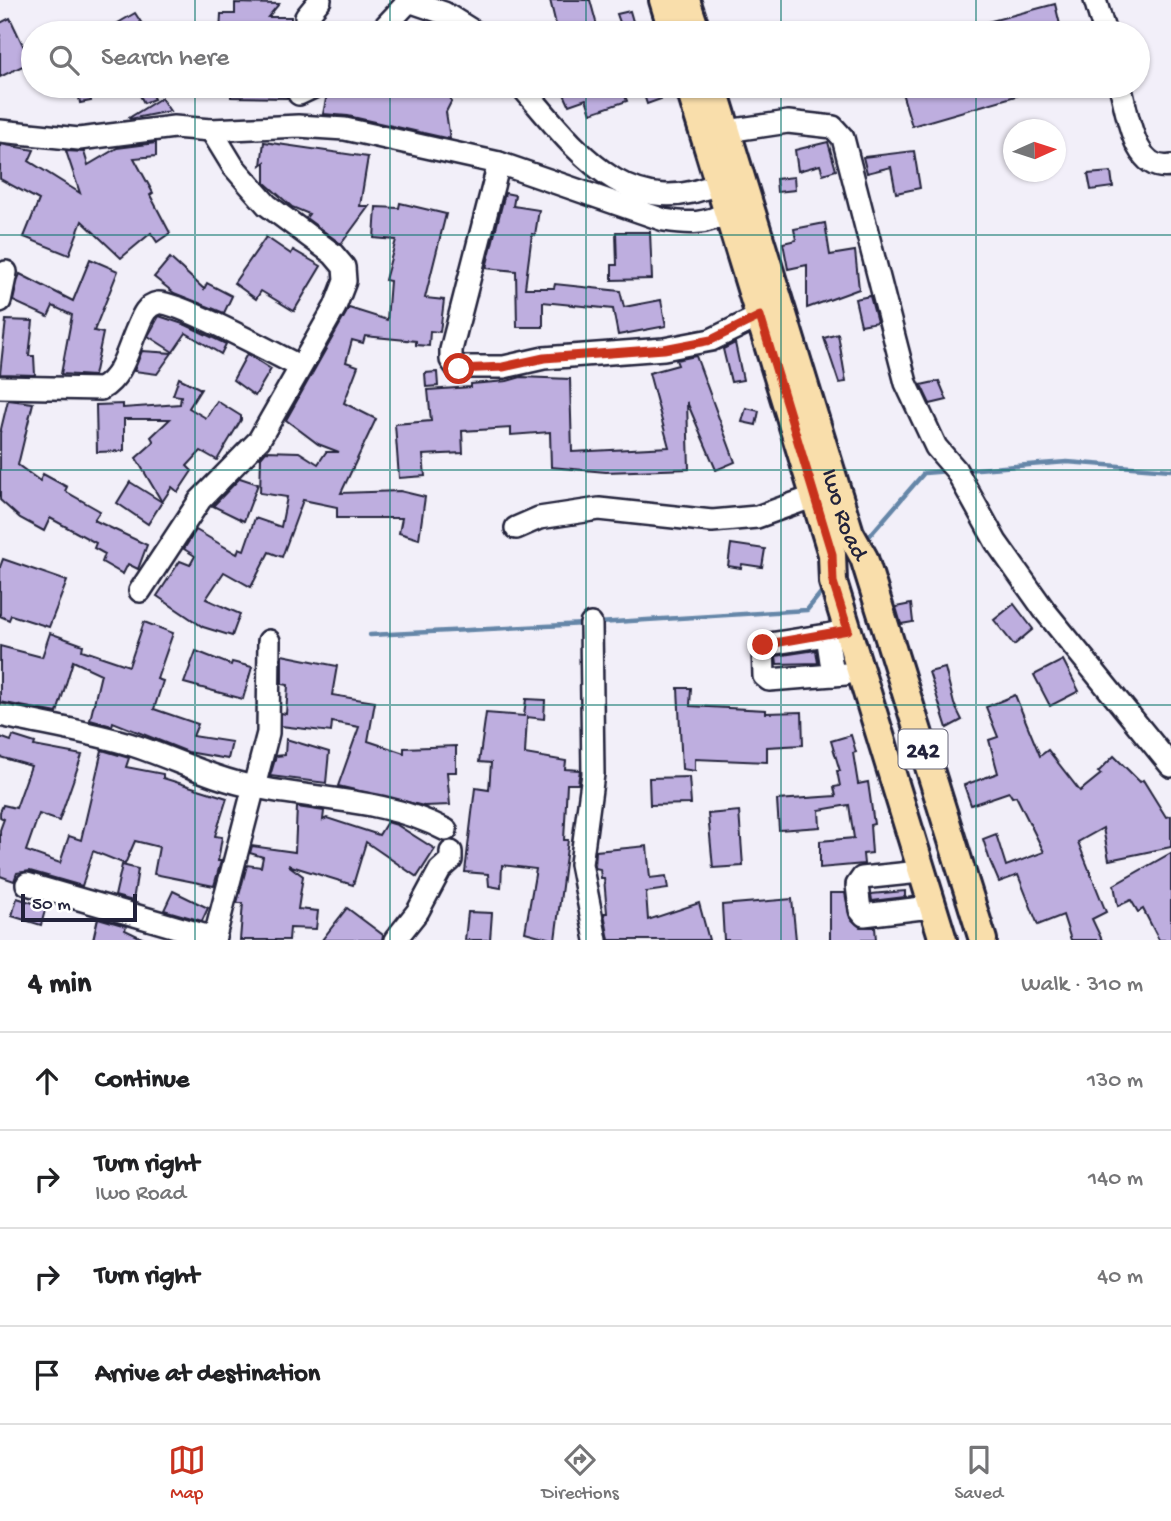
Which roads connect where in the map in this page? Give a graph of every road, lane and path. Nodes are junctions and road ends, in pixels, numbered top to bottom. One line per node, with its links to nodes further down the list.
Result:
1 (320, 0): 6 (street)
2 (407, 0): 7 (street); 8 (street)
3 (663, 0): 9 (main road)
4 (686, 0): 10 (main road)
5 (1095, 0): 11 (street)
6 (310, 21)
7 (389, 21)
8 (457, 21)
9 (669, 21)
10 (693, 21)
11 (1101, 21)
12 (532, 98): 21 (street)
13 (693, 98): 21 (main road, Iwo Road)
14 (717, 98): 18 (main road, Iwo Road / 242)
15 (1124, 98): 20 (street)
16 (211, 130): 17 (street); 19 (street); 26 (street)
17 (0, 131)
18 (727, 131): 37 (street); 49 (main road, Iwo Road / 242)
19 (499, 163): 22 (street); 25 (street)
20 (1171, 166)
21 (719, 183): 22 (main road, Iwo Road)
22 (728, 212): 25 (main road, Iwo Road)
23 (6, 272): 24 (street)
24 (0, 301)
25 (760, 316): 28 (main road, Iwo Road)
26 (299, 366): 27 (street); 30 (street)
27 (0, 387)
28 (815, 496): 29 (street); 32 (main road, Iwo Road)
29 (516, 528)
30 (140, 591)
31 (591, 624): 47 (street)
32 (837, 633): 34 (main road, Iwo Road); 35 (street); 35 (street)
33 (269, 641): 38 (street)
34 (861, 674): 35 (street); 41 (main road, Iwo Road)
35 (833, 675)
36 (0, 715): 38 (street)
37 (1171, 766)
38 (253, 787): 39 (street); 45 (street)
39 (446, 830)
40 (451, 852): 46 (street)
41 (910, 871): 43 (street); 43 (street); 44 (main road, Iwo Road)
42 (27, 884): 45 (street)
43 (904, 911): 44 (street)
44 (933, 911): 48 (main road, Iwo Road)
45 (214, 939)
46 (395, 940)
47 (596, 940)
48 (943, 940)
49 (983, 940)

